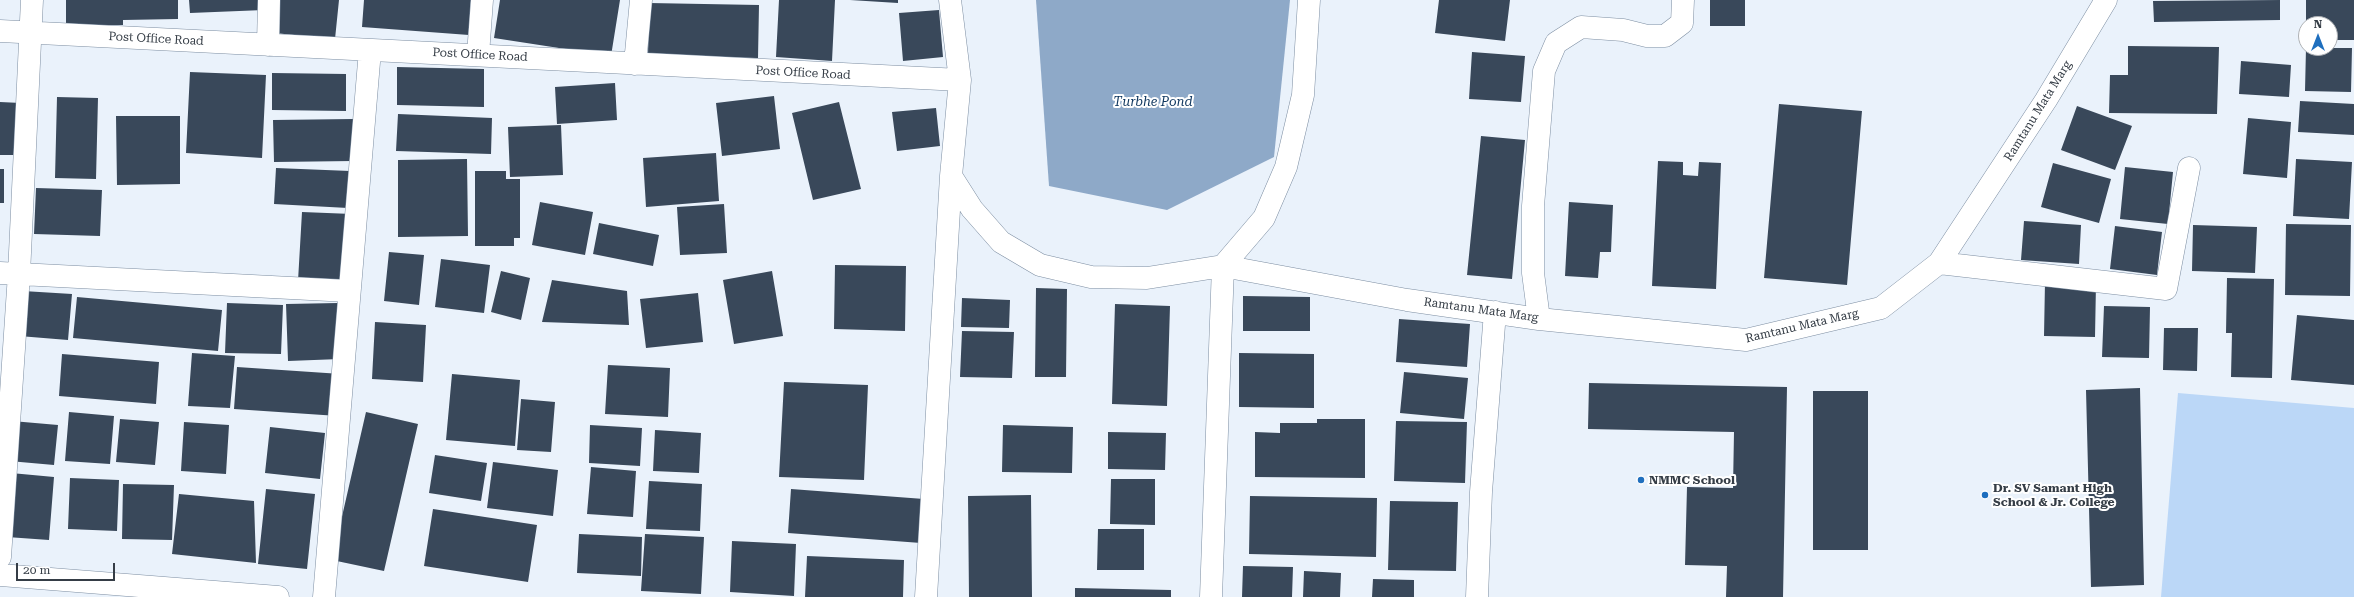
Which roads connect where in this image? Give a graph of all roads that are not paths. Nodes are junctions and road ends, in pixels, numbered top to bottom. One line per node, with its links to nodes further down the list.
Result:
1 (32, 0): 10 (street)
2 (269, 0): 11 (street)
3 (482, 0): 13 (street)
4 (640, 0): 14 (street)
5 (950, 0): 15 (street)
6 (1309, 0): 19 (street)
7 (1683, 0): 23 (street)
8 (2106, 0): 18 (street, Ramtanu Mata Marg)
9 (0, 30): 10 (street, Post Office Road)
10 (31, 32): 11 (street, Post Office Road); 20 (street)
11 (268, 45): 12 (street, Post Office Road)
12 (370, 50): 13 (street, Post Office Road); 21 (street)
13 (478, 55): 14 (street, Post Office Road)
14 (635, 64): 15 (street, Post Office Road)
15 (960, 80): 17 (street)
16 (2189, 168): 18 (street)
17 (951, 176): 19 (street, Ramtanu Mata Marg); 28 (street)
18 (1939, 263): 23 (street, Ramtanu Mata Marg)
19 (1222, 266): 22 (street, Ramtanu Mata Marg); 29 (street)
20 (9, 273): 21 (street); 24 (street)
21 (349, 291): 27 (street)
22 (1495, 312): 23 (street, Ramtanu Mata Marg); 30 (street)
23 (1539, 318)
24 (0, 557)
25 (0, 575): 26 (street)
26 (278, 597)
27 (324, 597)
28 (926, 597)
29 (1211, 597)
30 (1477, 597)

